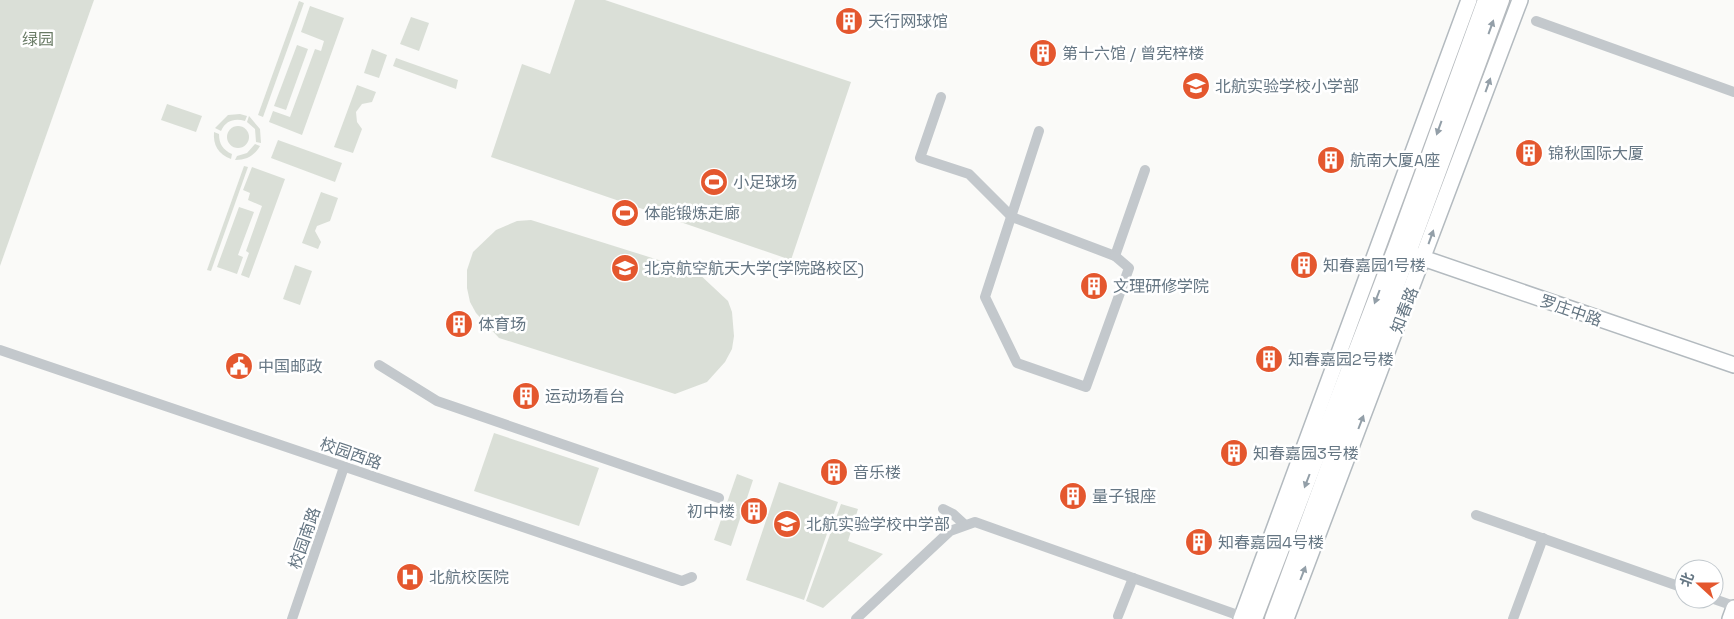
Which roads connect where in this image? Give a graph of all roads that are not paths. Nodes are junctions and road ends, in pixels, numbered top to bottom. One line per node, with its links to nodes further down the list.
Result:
1 (1469, 0): 27 (street)
2 (1486, 0): 11 (main road, 知春路, one-way to 11)
3 (1501, 0): 11 (main road, 知春路, one-way to 3)
4 (1520, 0): 11 (street, 知春路, one-way to 4)
5 (1536, 21): 6 (street)
6 (1734, 92)
7 (941, 97): 10 (street)
8 (1039, 131): 10 (street)
9 (1145, 170): 12 (street)
10 (1012, 217): 12 (street); 12 (street)
11 (1409, 253): 15 (street, 罗庄中路); 27 (main road, 知春路, one-way to 27); 30 (main road, 知春路, one-way to 11)
12 (1115, 256)
13 (0, 350): 16 (street, 校园西路)
14 (378, 365): 17 (street)
15 (1734, 365)
16 (344, 467): 22 (street, 校园西路); 28 (street, 校园南路)
17 (719, 498)
18 (943, 509): 20 (street)
19 (1476, 515): 21 (street)
20 (965, 526): 23 (street); 29 (street)
21 (1543, 538): 24 (street); 31 (street)
22 (692, 577)
23 (1133, 578): 26 (street); 27 (street)
24 (1674, 584)
25 (1734, 607): 32 (street)
26 (1121, 618)
27 (1246, 618)
28 (292, 619)
29 (856, 619)
30 (1275, 619)
31 (1513, 619)
32 (1730, 619)

